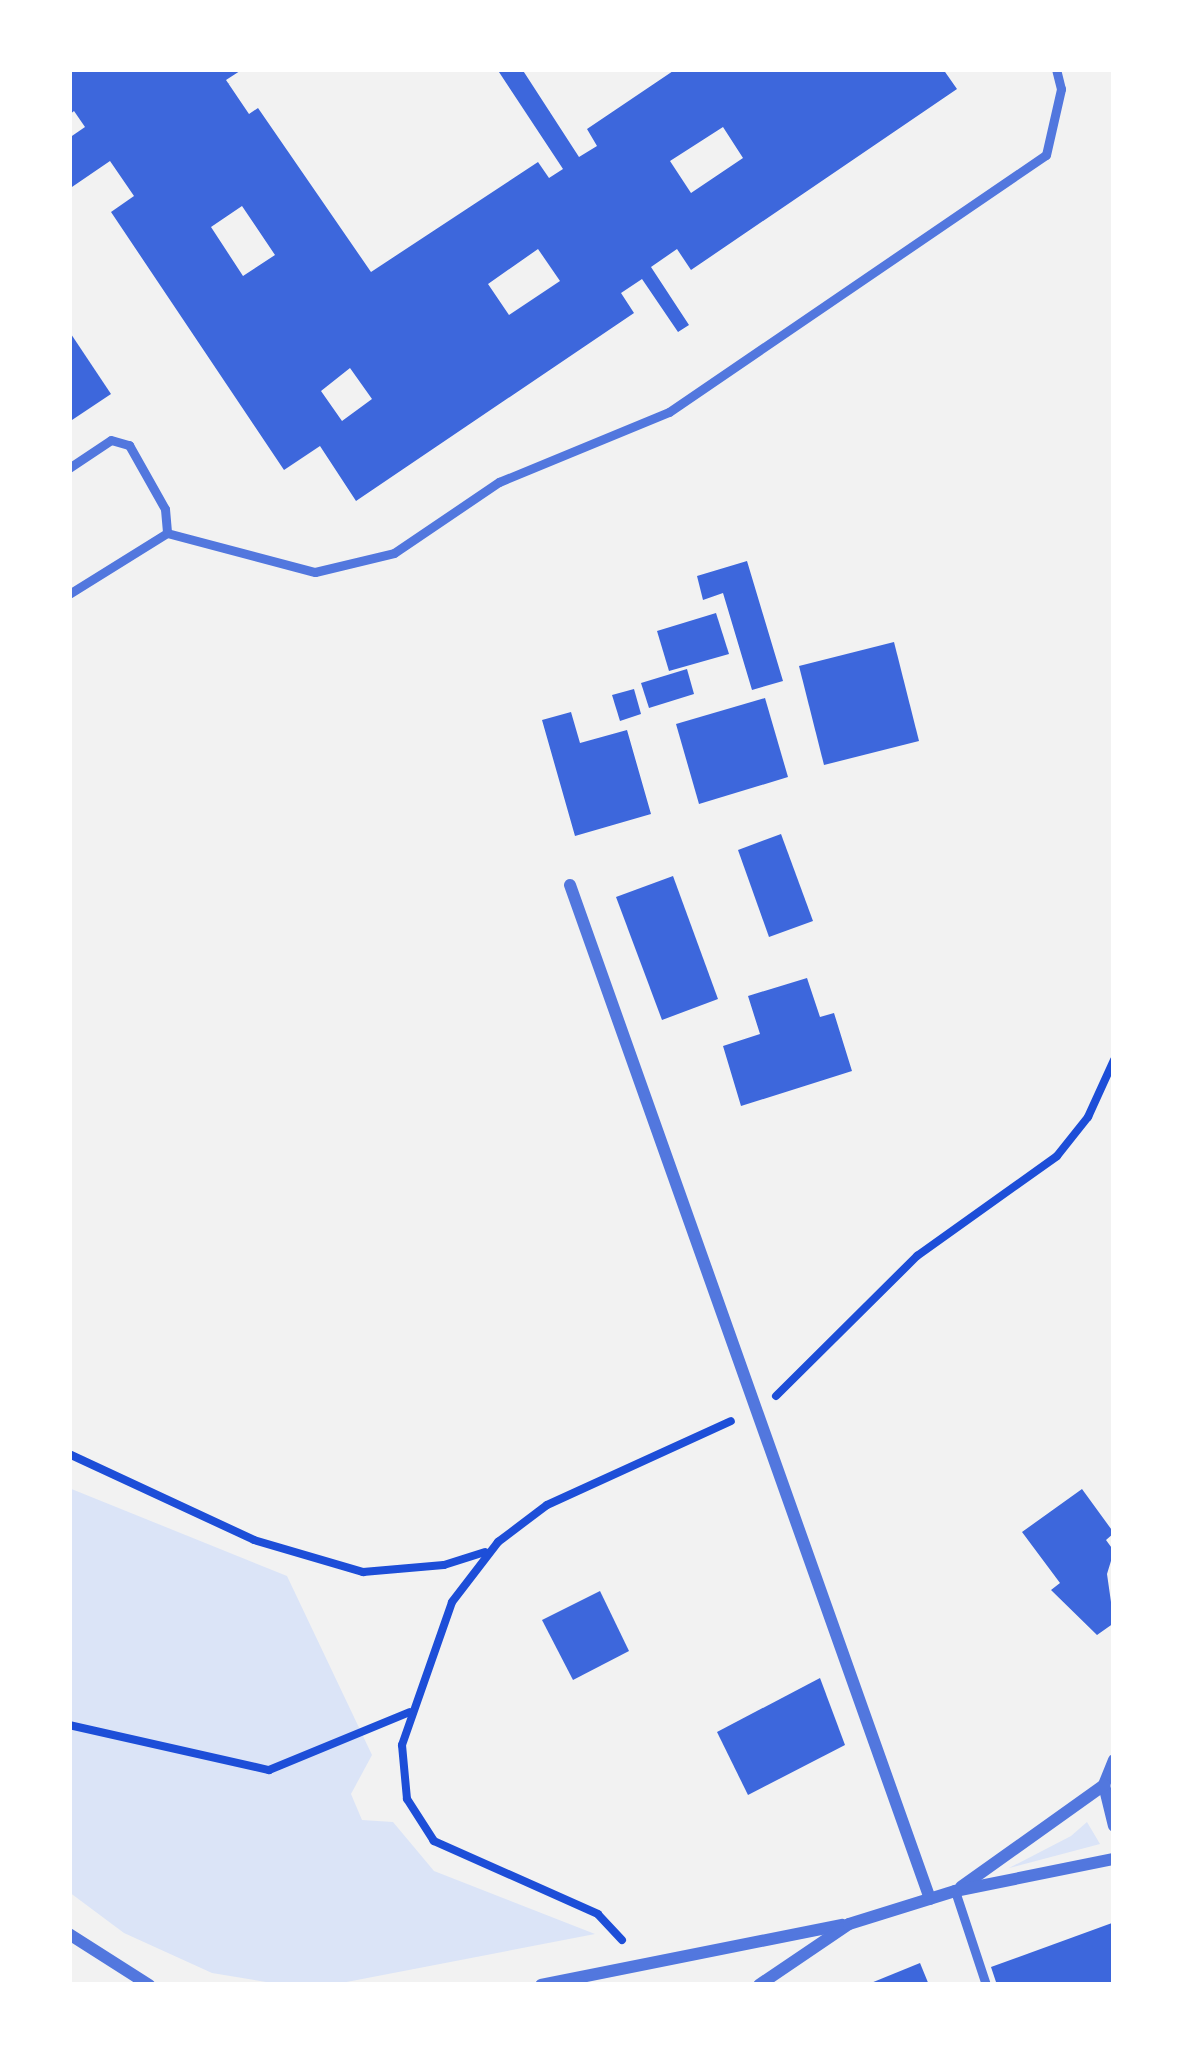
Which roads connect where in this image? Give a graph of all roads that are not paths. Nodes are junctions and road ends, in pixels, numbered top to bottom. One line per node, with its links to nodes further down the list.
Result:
1 (1056, 69): 3 (lane)
2 (69, 468): 3 (lane)
3 (167, 533): 4 (lane)
4 (69, 594)
5 (570, 886): 11 (street)
6 (1114, 1760): 7 (street)
7 (1104, 1785): 8 (street); 10 (street)
8 (1114, 1826)
9 (1114, 1859): 10 (street)
10 (955, 1891): 11 (street); 17 (lane)
11 (930, 1899): 12 (street)
12 (849, 1924): 15 (street); 16 (street)
13 (69, 1934): 14 (street)
14 (148, 1985)
15 (542, 1985)
16 (759, 1985)
17 (986, 1985)

